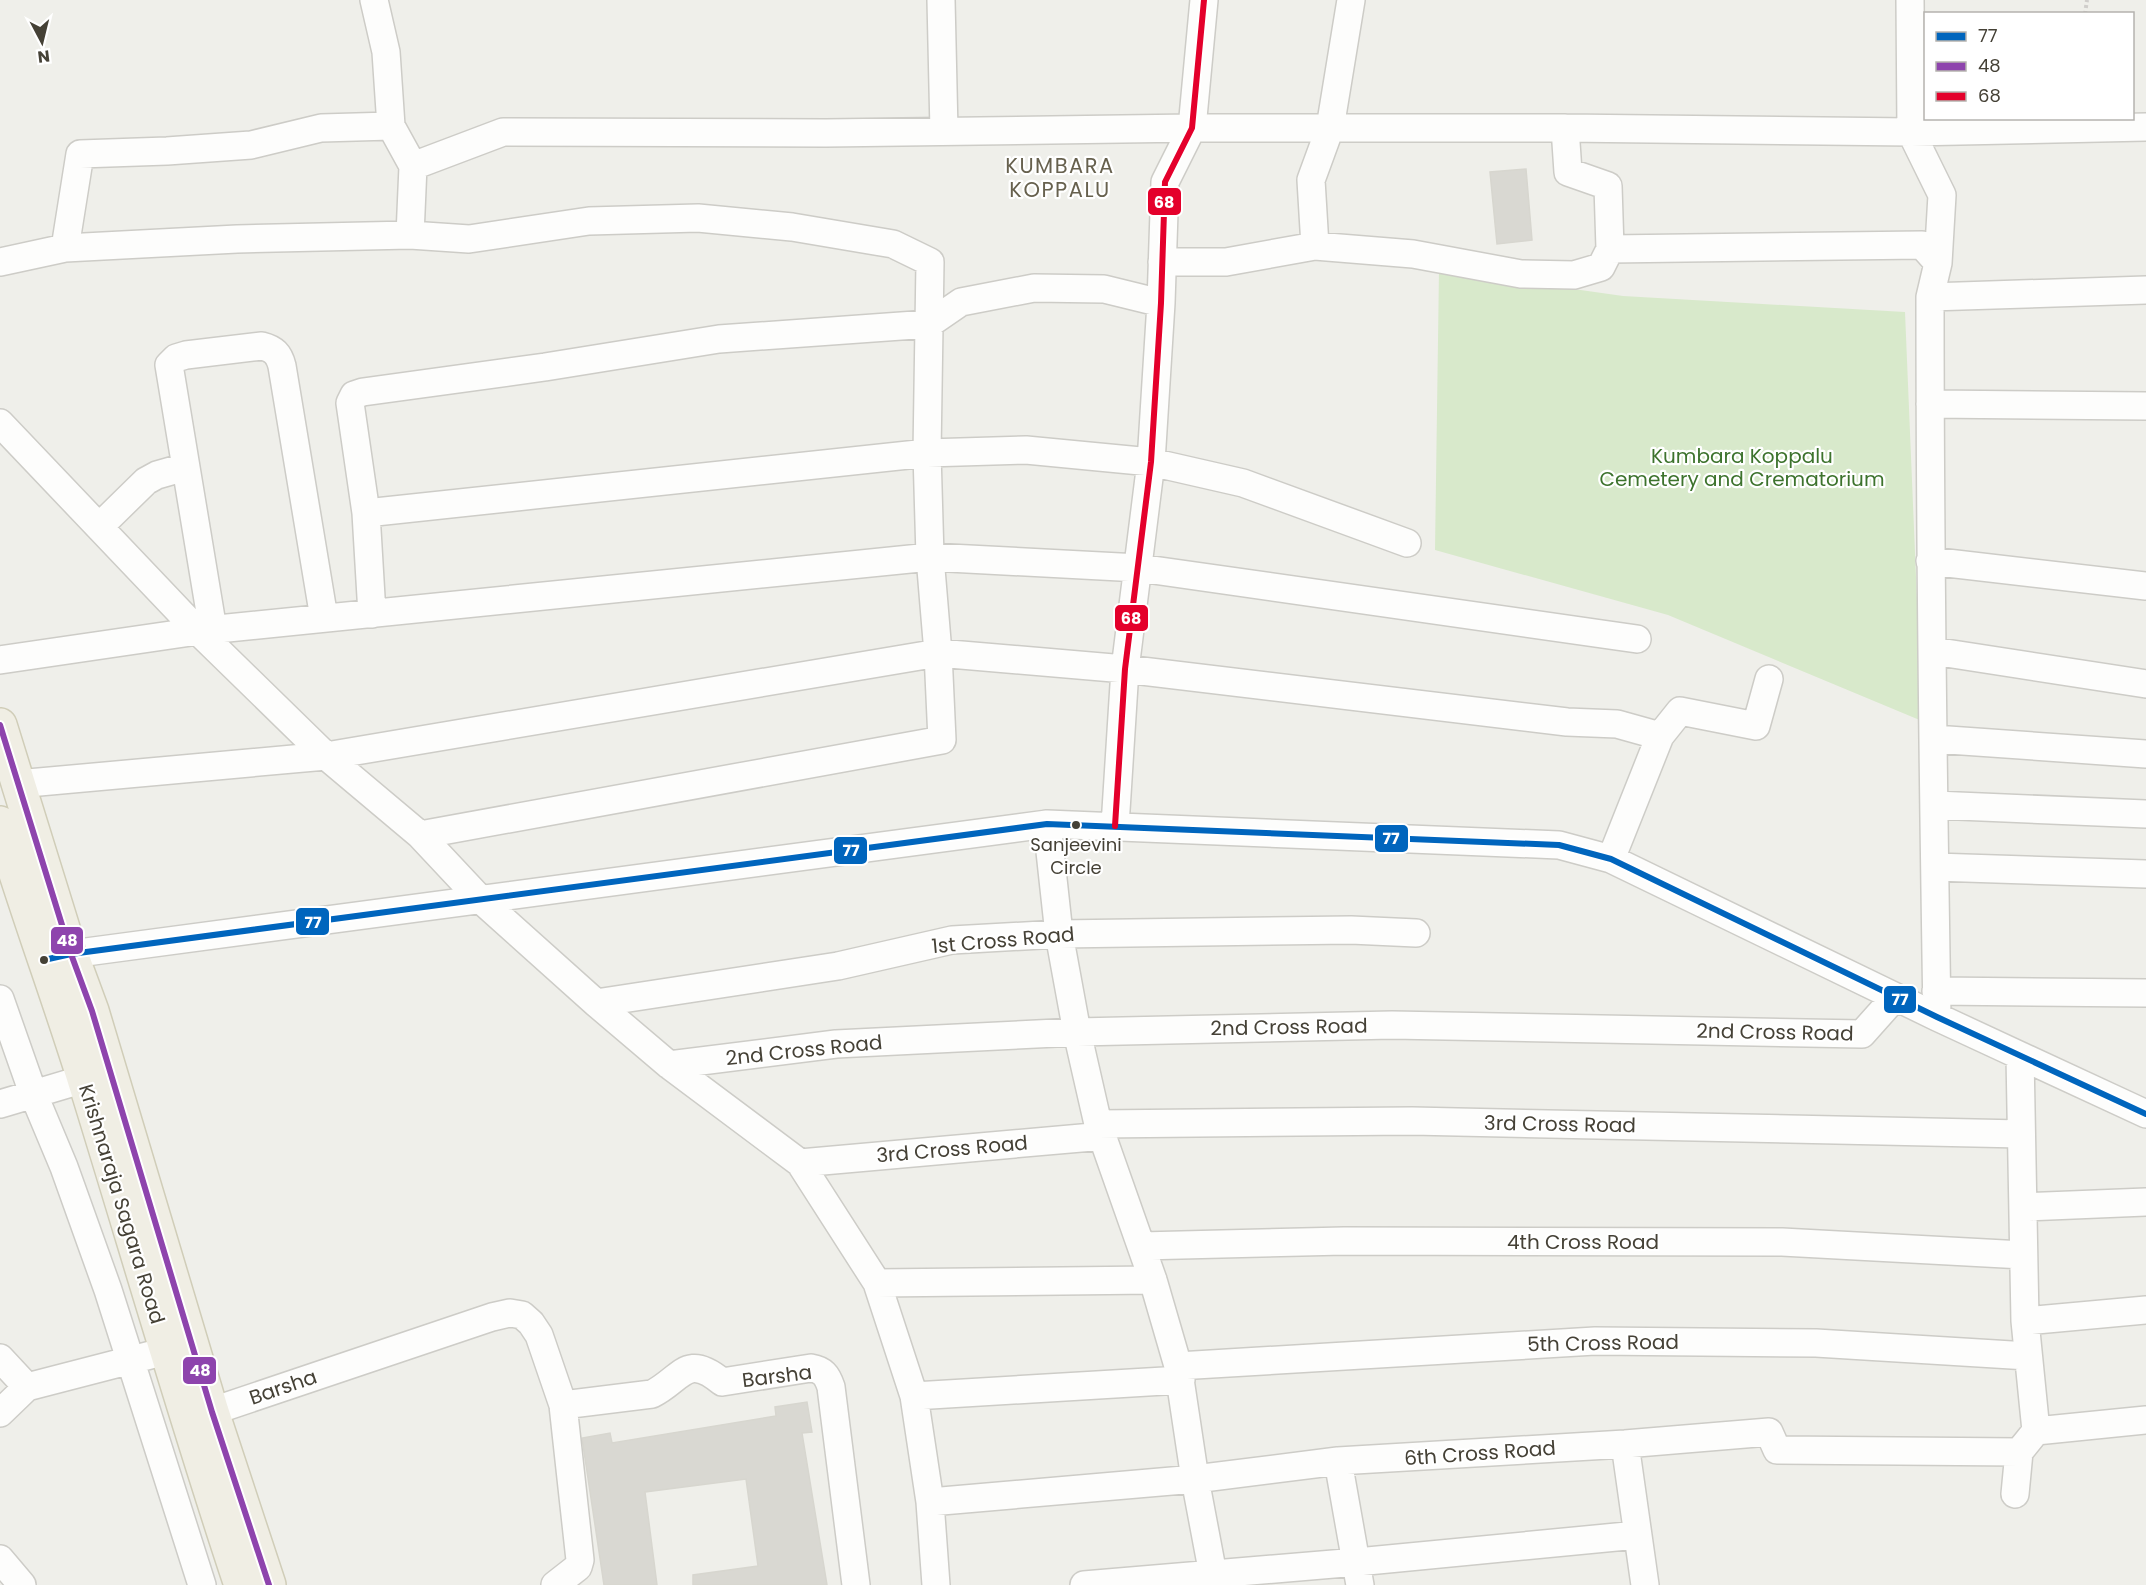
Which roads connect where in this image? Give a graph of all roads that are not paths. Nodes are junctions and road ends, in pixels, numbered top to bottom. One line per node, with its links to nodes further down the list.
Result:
1 (374, 0): 6 (street)
2 (941, 0): 11 (street)
3 (1204, 0): 8 (street)
4 (1351, 0): 9 (street)
5 (1910, 0): 12 (street)
6 (391, 126): 13 (street); 16 (street)
7 (2146, 127): 12 (street)
8 (1192, 128): 9 (street); 11 (street); 19 (street)
9 (1330, 128): 10 (street); 15 (street)
10 (1565, 128): 12 (street); 17 (street)
11 (944, 131): 13 (street)
12 (1911, 132): 20 (street)
13 (413, 166): 14 (street)
14 (410, 235): 16 (street); 24 (street)
15 (1315, 246): 17 (street); 19 (street)
16 (65, 248): 18 (street)
17 (1610, 249): 20 (street)
18 (0, 262)
19 (1162, 262): 23 (street)
20 (1938, 263): 22 (street)
21 (2146, 290): 22 (street)
22 (1930, 297): 25 (street)
23 (1161, 303): 24 (street); 29 (street)
24 (929, 324): 28 (street); 31 (street)
25 (1930, 404): 26 (street); 35 (street)
26 (2146, 406)
27 (0, 423): 32 (street)
28 (927, 453): 29 (street); 31 (street); 34 (street)
29 (1152, 462): 33 (street); 36 (street)
30 (186, 467): 32 (street); 39 (street); 40 (street)
31 (366, 513): 38 (street)
32 (99, 527): 40 (street)
33 (1407, 543)
34 (930, 556): 36 (street); 38 (street); 43 (street)
35 (1930, 561): 37 (street); 42 (street)
36 (1139, 568): 41 (street); 45 (street)
37 (2146, 586)
38 (372, 614): 39 (street)
39 (324, 618): 40 (street)
40 (205, 631): 44 (street); 52 (street)
41 (1637, 639)
42 (1933, 651): 47 (street); 50 (street)
43 (938, 653): 45 (street); 52 (street); 59 (street)
44 (0, 660)
45 (1125, 669): 49 (street); 58 (street)
46 (1768, 679): 49 (street)
47 (2146, 684)
48 (0, 725): 53 (main road, Krishnaraja Sagara Road)
49 (1660, 736): 60 (street)
50 (1934, 739): 51 (street); 54 (street)
51 (2146, 754)
52 (326, 756): 53 (street); 59 (street)
53 (17, 784): 66 (main road, Krishnaraja Sagara Road)
54 (1935, 806): 55 (street); 61 (street)
55 (2146, 814)
56 (0, 823): 66 (main road, Krishnaraja Sagara Road)
57 (1047, 824): 58 (street); 63 (street); 65 (street)
58 (1115, 826): 60 (street)
59 (420, 835): 63 (street)
60 (1611, 859): 69 (street)
61 (1935, 867): 62 (street); 67 (street)
62 (2146, 874)
63 (480, 899): 66 (street); 71 (street)
64 (1416, 933): 65 (street, 1st Cross Road)
65 (1059, 934): 71 (street, 1st Cross Road); 73 (street)
66 (58, 957): 76 (main road, Krishnaraja Sagara Road)
67 (1936, 991): 68 (street); 72 (street)
68 (2146, 993)
69 (1895, 997): 72 (street); 73 (street, 2nd Cross Road)
70 (0, 999): 77 (street)
71 (596, 1003): 75 (street)
72 (1936, 1017): 74 (street)
73 (1077, 1032): 75 (street, 2nd Cross Road); 80 (street)
74 (2020, 1056): 79 (street); 81 (street)
75 (669, 1065): 82 (street)
76 (96, 1076): 77 (street); 91 (main road, Krishnaraja Sagara Road); 100 (main road, Krishnaraja Sagara Road)
77 (33, 1093): 78 (street); 94 (street)
78 (0, 1104)
79 (2146, 1114)
80 (1101, 1130): 81 (street, 3rd Cross Road); 82 (street, 3rd Cross Road); 85 (street)
81 (2021, 1134): 84 (street)
82 (800, 1163): 88 (street)
83 (2146, 1202): 84 (street)
84 (2023, 1207): 86 (street)
85 (1141, 1246): 86 (street, 4th Cross Road); 87 (street)
86 (2024, 1256): 90 (street)
87 (1153, 1280): 88 (street); 95 (street)
88 (877, 1282): 97 (street)
89 (2146, 1310): 90 (street)
90 (2025, 1321): 92 (street)
91 (166, 1351): 94 (street); 100 (main road, Krishnaraja Sagara Road)
92 (2028, 1356): 95 (street, 5th Cross Road); 102 (street)
93 (0, 1358): 96 (street)
94 (129, 1360): 96 (street); 114 (street)
95 (1179, 1373): 97 (street, 5th Cross Road); 106 (street)
96 (27, 1387): 99 (street)
97 (914, 1396): 108 (street)
98 (563, 1405): 100 (street, Barsha); 117 (street, Barsha); 118 (street, Barsha)
99 (0, 1413)
100 (200, 1416): 115 (main road, Krishnaraja Sagara Road); 116 (main road, Krishnaraja Sagara Road)
101 (2146, 1420): 102 (street)
102 (2036, 1431): 104 (street)
103 (1625, 1444): 104 (street, 6th Cross Road); 105 (street, 6th Cross Road); 109 (street)
104 (2019, 1452): 107 (street)
105 (1338, 1461): 106 (street, 6th Cross Road); 111 (street)
106 (1195, 1479): 108 (street, 6th Cross Road); 112 (street)
107 (2015, 1494)
108 (930, 1502): 119 (street)
109 (1637, 1535): 111 (street); 121 (street)
110 (0, 1559): 113 (street)
111 (1359, 1574): 112 (street)
112 (1214, 1579): 120 (street)
113 (22, 1585)
114 (202, 1585)
115 (241, 1585)
116 (269, 1585)
117 (555, 1585)
118 (856, 1585)
119 (936, 1585)
120 (1084, 1585)
121 (1645, 1585)

